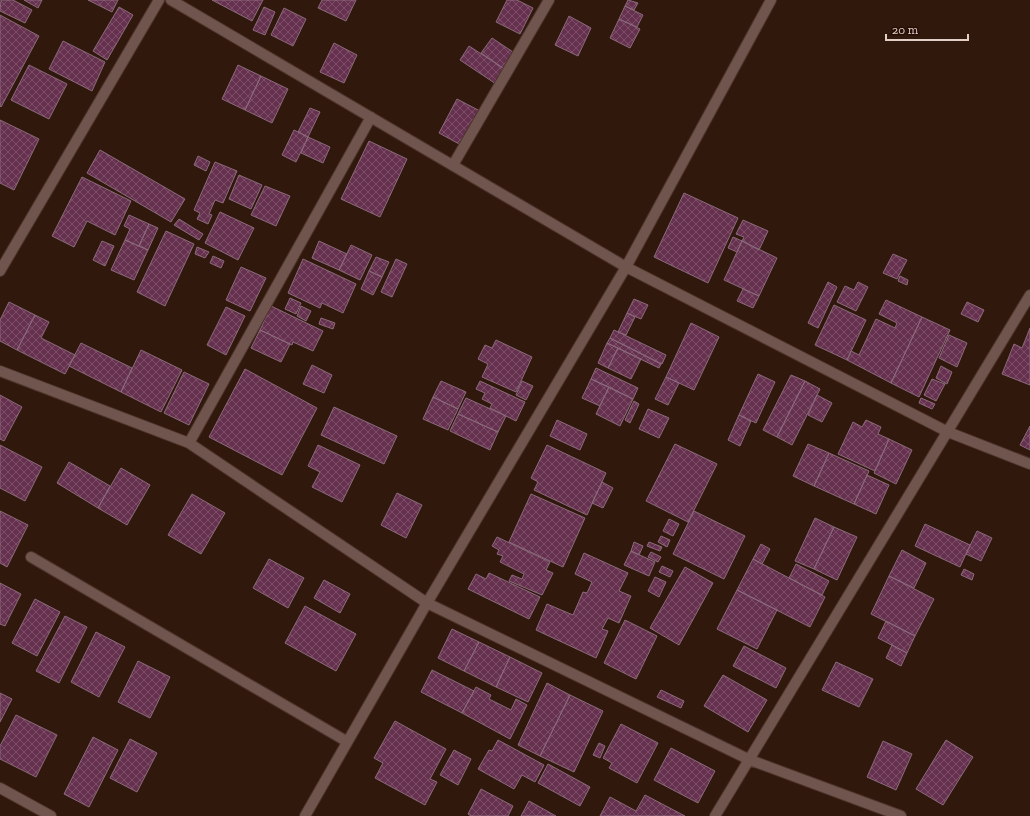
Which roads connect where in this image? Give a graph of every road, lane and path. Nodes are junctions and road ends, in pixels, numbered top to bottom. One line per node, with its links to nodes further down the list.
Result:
1 (159, 0): 8 (street)
2 (171, 0): 5 (street)
3 (549, 0): 6 (street)
4 (771, 0): 7 (street)
5 (371, 117): 6 (street); 12 (street)
6 (453, 165): 7 (street)
7 (626, 267): 11 (street); 15 (street)
8 (0, 271)
9 (1030, 295): 11 (street)
10 (0, 371): 12 (street)
11 (948, 432): 13 (street); 17 (street)
12 (189, 442): 15 (street)
13 (1030, 464)
14 (31, 557): 16 (street)
15 (427, 604): 16 (street); 17 (street)
16 (346, 741): 20 (street)
17 (750, 760): 21 (street); 22 (street)
18 (0, 788): 19 (street)
19 (51, 816)
20 (305, 816)
21 (715, 816)
22 (901, 816)

